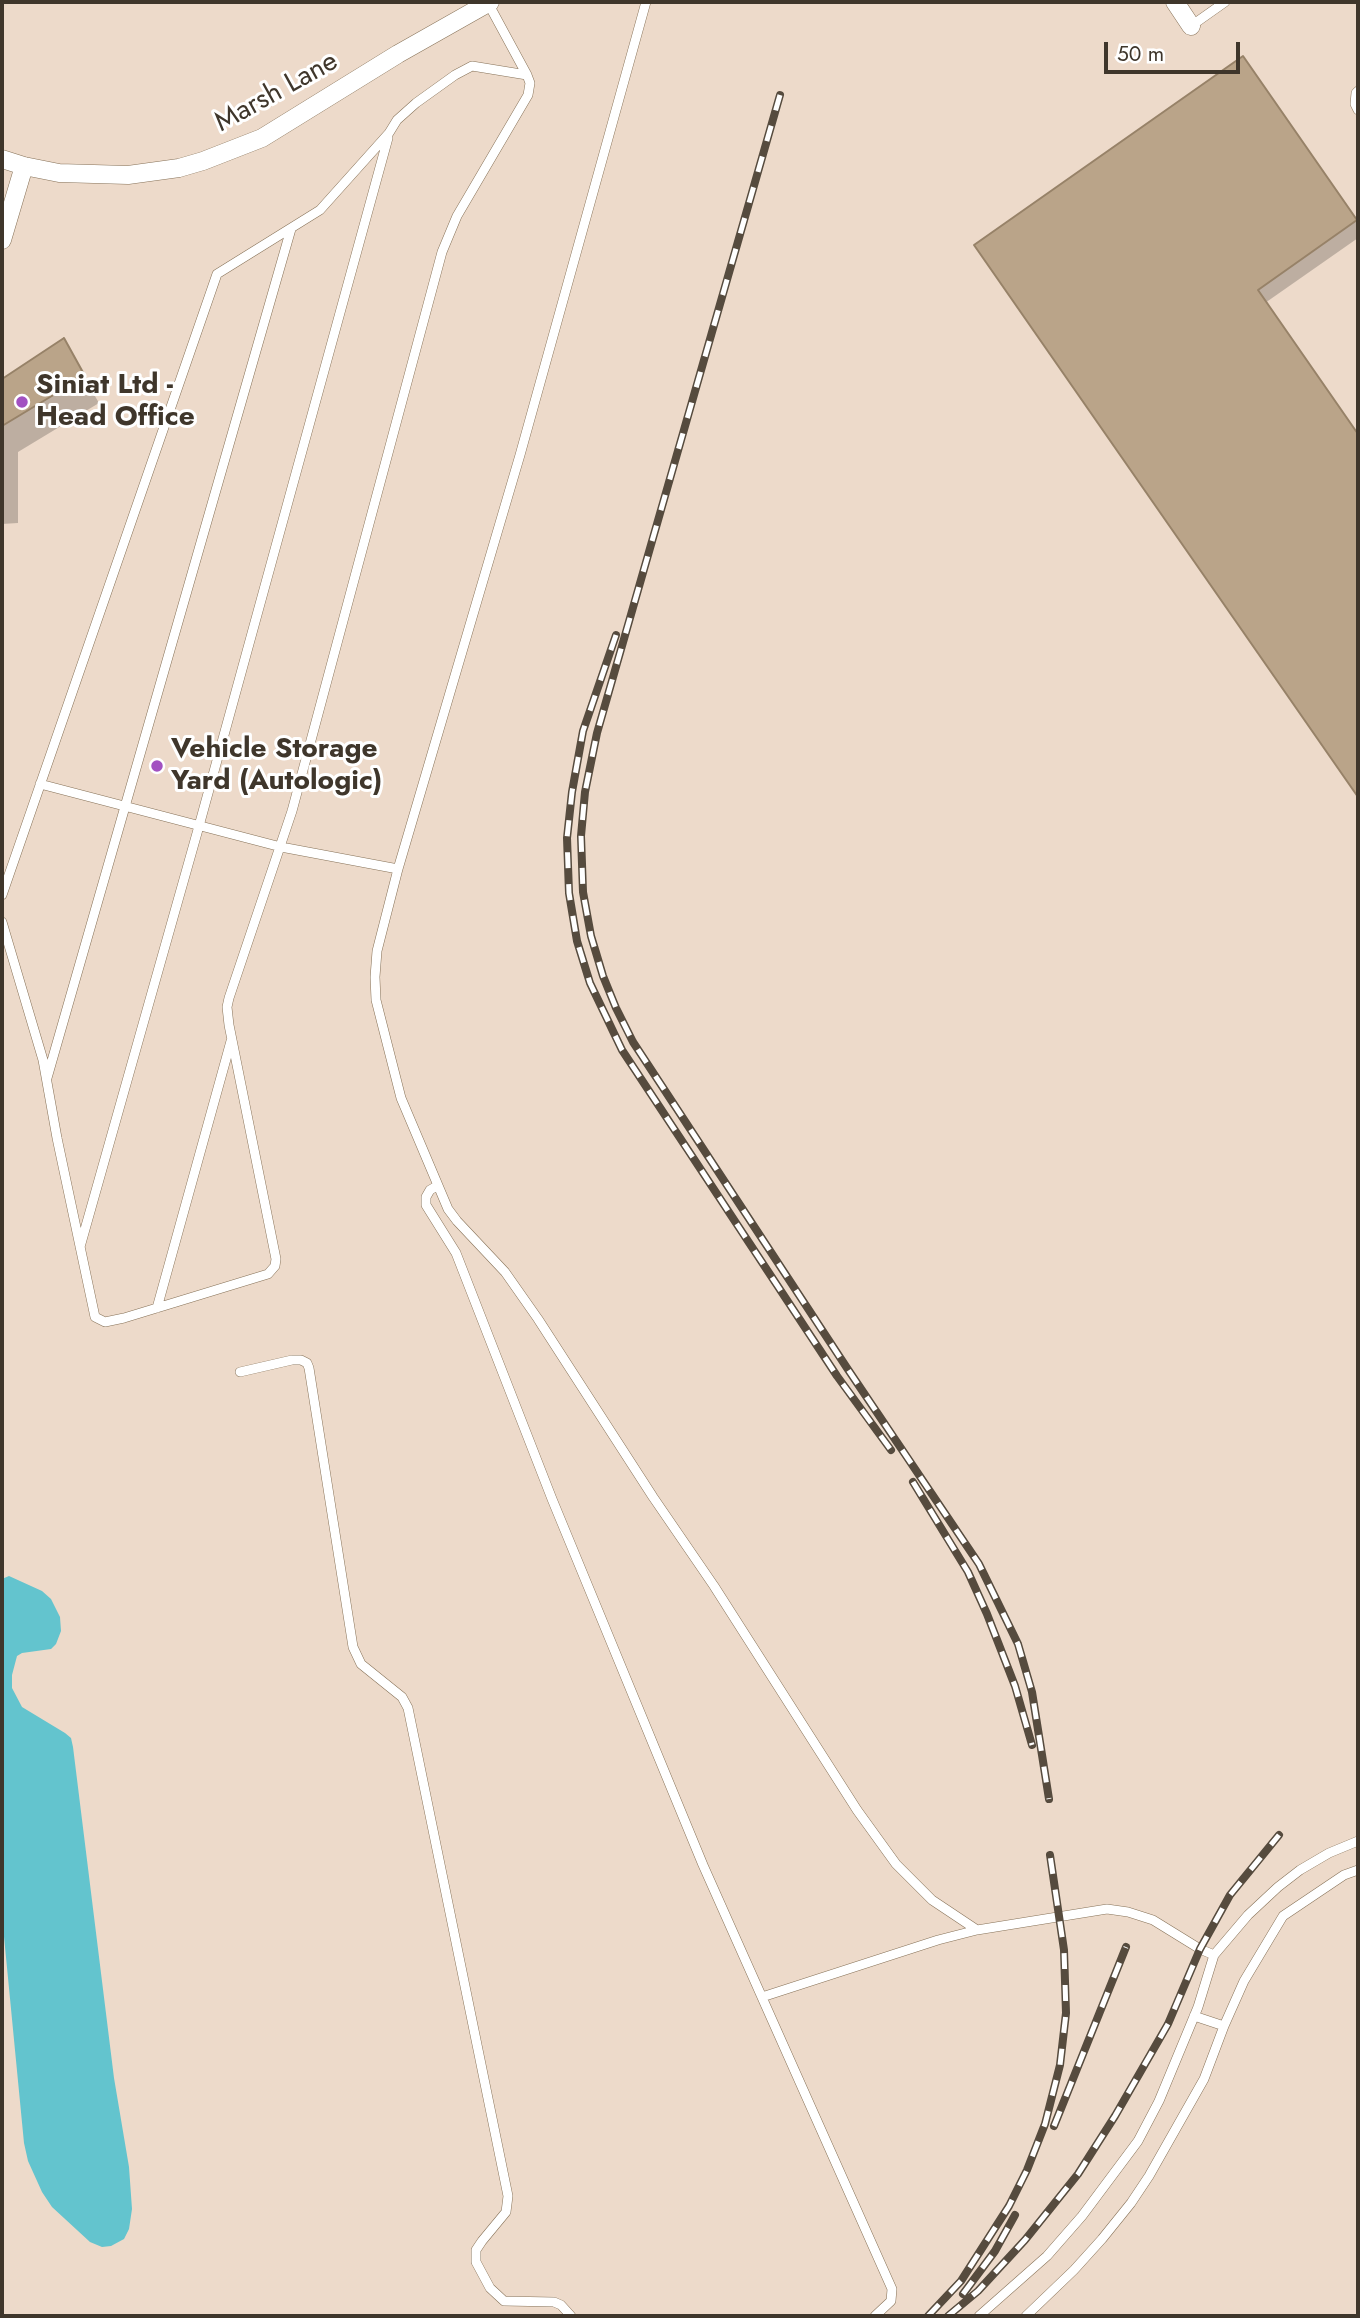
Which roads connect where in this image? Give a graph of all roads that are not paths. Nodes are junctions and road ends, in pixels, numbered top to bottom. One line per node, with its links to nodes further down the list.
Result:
1 (488, 2): 6 (lane); 11 (street, Marsh Lane)
2 (646, 2): 18 (lane)
3 (1175, 2): 5 (street)
4 (1225, 2): 5 (lane)
5 (1191, 26)
6 (527, 75): 9 (lane); 17 (lane)
7 (1358, 91): 8 (lane)
8 (1358, 110)
9 (389, 132): 12 (lane); 16 (lane)
10 (2, 159): 11 (street, Marsh Lane)
11 (24, 166): 13 (street)
12 (290, 229): 14 (lane); 15 (lane)
13 (2, 240)
14 (40, 784): 15 (lane); 19 (lane)
15 (126, 807): 16 (lane); 23 (lane)
16 (199, 826): 17 (lane); 25 (lane)
17 (281, 847): 18 (lane); 22 (lane)
18 (398, 869): 24 (lane)
19 (3, 883): 20 (lane)
20 (2, 895)
21 (2, 922): 23 (lane)
22 (232, 1039): 26 (lane); 26 (lane)
23 (47, 1080): 25 (lane)
24 (437, 1186): 30 (lane); 32 (lane)
25 (80, 1250): 26 (lane)
26 (157, 1308)
27 (240, 1373): 35 (lane)
28 (1358, 1841): 31 (lane)
29 (1358, 1870): 34 (lane)
30 (977, 1930): 31 (lane); 32 (lane)
31 (1214, 1955): 33 (lane)
32 (762, 1997): 36 (lane)
33 (1194, 2016): 34 (lane); 37 (lane)
34 (1224, 2026): 38 (lane)
35 (571, 2316)
36 (875, 2316)
37 (979, 2316)
38 (1026, 2316)

